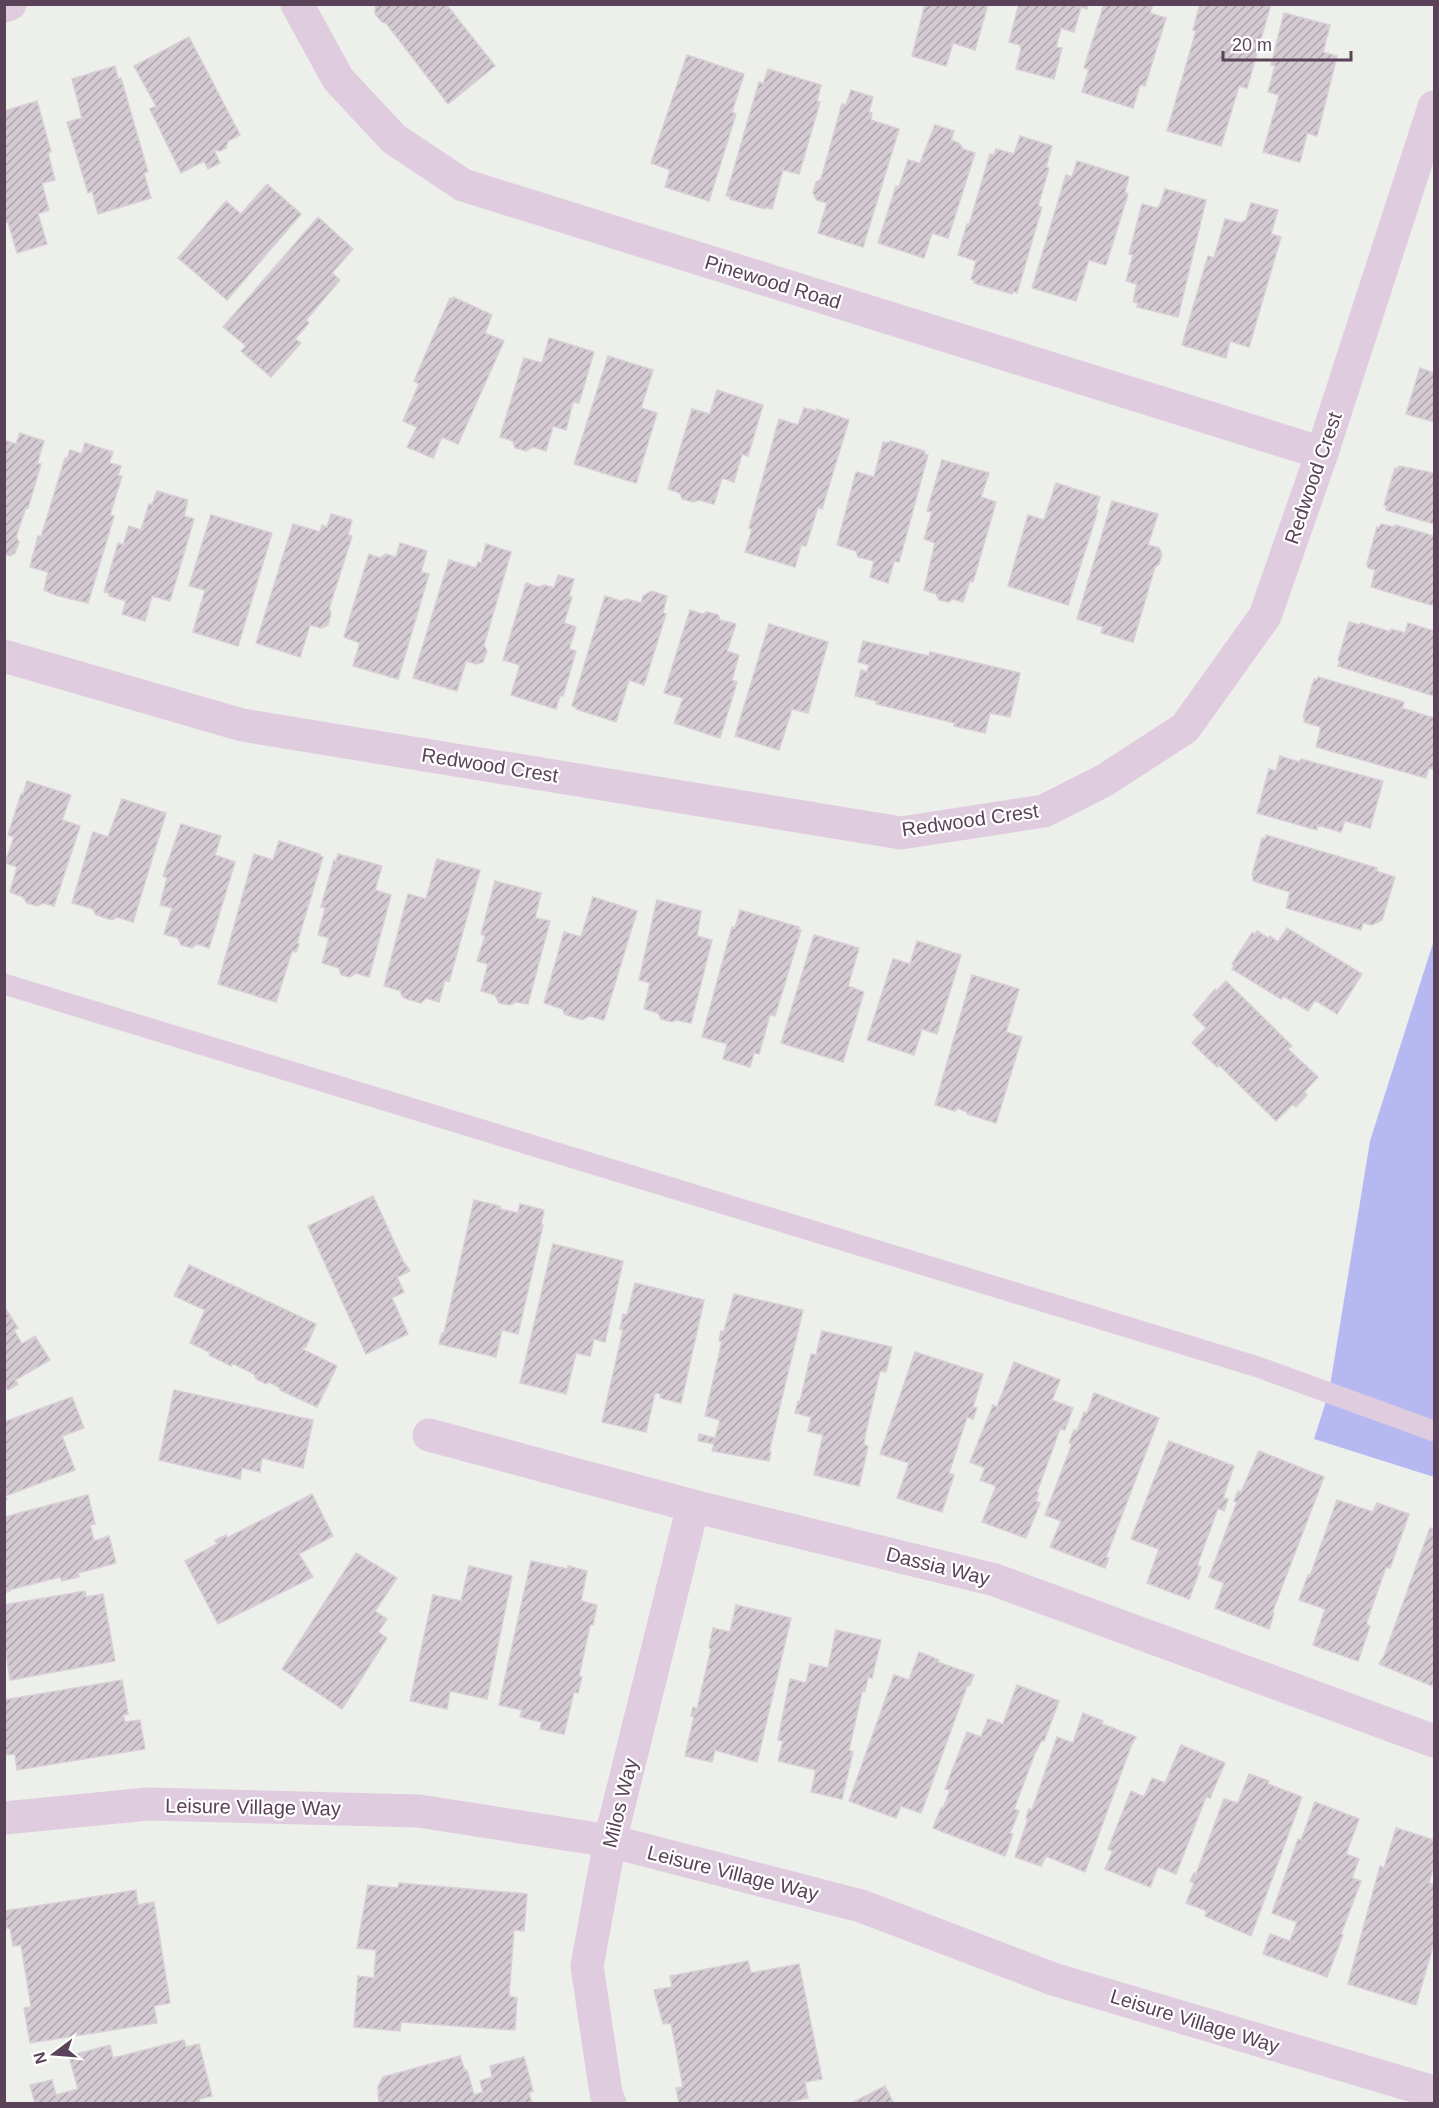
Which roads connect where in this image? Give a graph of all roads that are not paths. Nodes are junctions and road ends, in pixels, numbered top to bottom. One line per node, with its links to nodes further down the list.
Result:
1 (10, 4): 3 (street)
2 (297, 4): 5 (street, Pinewood Road)
3 (4, 6)
4 (1434, 107): 5 (street, Redwood Crest)
5 (1322, 453): 6 (street, Redwood Crest)
6 (4, 656)
7 (4, 984): 8 (lane)
8 (1434, 1431)
9 (429, 1436): 10 (street, Dassia Way)
10 (693, 1506): 11 (street, Dassia Way); 13 (street, Milos Way)
11 (1434, 1741)
12 (4, 1818): 13 (street, Leisure Village Way)
13 (610, 1841): 14 (street, Leisure Village Way); 15 (street, Milos Way)
14 (1434, 2092)
15 (610, 2103)

